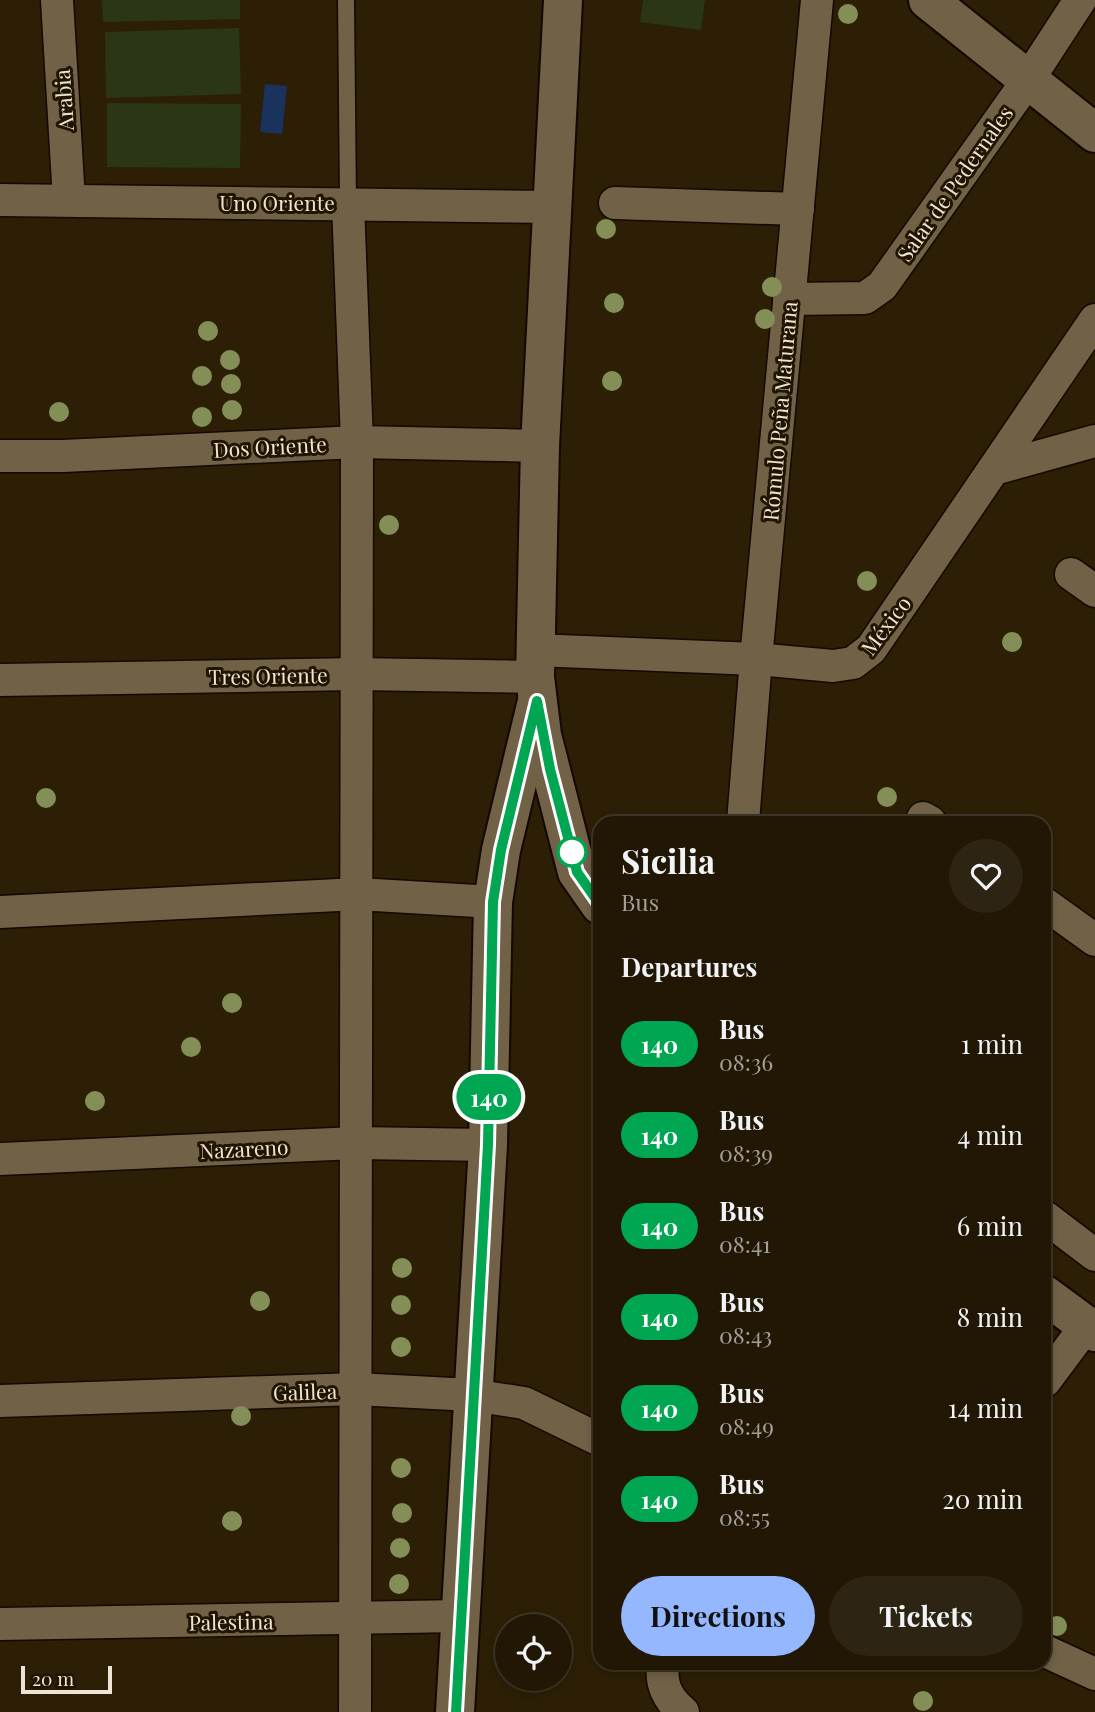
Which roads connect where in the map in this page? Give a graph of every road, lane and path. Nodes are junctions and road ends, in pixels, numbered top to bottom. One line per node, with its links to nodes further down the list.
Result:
1 (57, 0): 10 (street, Arabia)
2 (346, 0): 11 (lane)
3 (563, 0): 13 (main road)
4 (817, 0): 14 (street, Rómulo Peña Maturana)
5 (928, 0): 7 (main road)
6 (1080, 0): 7 (street, Salar de Pedernales)
7 (1028, 80): 8 (main road); 15 (street, Salar de Pedernales)
8 (1095, 133)
9 (0, 200): 10 (street, Uno Oriente)
10 (69, 201): 11 (street, Uno Oriente)
11 (348, 203): 13 (street, Uno Oriente); 18 (street)
12 (615, 203): 14 (street)
13 (554, 207): 19 (main road)
14 (798, 209): 15 (street, Rómulo Peña Maturana)
15 (789, 299): 22 (street, Rómulo Peña Maturana)
16 (1095, 320): 21 (street, México)
17 (1095, 441): 21 (street)
18 (357, 442): 19 (street, Dos Oriente); 20 (street, Dos Oriente); 23 (street)
19 (540, 446): 24 (main road)
20 (0, 456)
21 (994, 469): 22 (street, México)
22 (756, 659): 24 (street, México); 26 (street, Rómulo Peña Maturana)
23 (357, 674): 24 (street, Tres Oriente); 25 (street, Tres Oriente); 27 (street)
24 (536, 676): 28 (main road); 29 (main road)
25 (0, 680)
26 (743, 816)
27 (358, 894): 29 (street); 31 (street); 33 (street)
28 (593, 895)
29 (493, 902): 34 (main road)
30 (1051, 908): 32 (street)
31 (0, 912)
32 (1095, 940)
33 (356, 1143): 34 (street, Nazareno); 35 (street, Nazareno); 41 (street)
34 (488, 1145): 42 (main road)
35 (0, 1159)
36 (1051, 1222): 37 (street)
37 (1095, 1255)
38 (1051, 1299): 39 (main road)
39 (1091, 1329): 40 (street)
40 (1051, 1374)
41 (356, 1389): 42 (street, Galilea); 43 (street, Galilea); 46 (street)
42 (472, 1395): 44 (street, Galilea); 45 (main road)
43 (0, 1401)
44 (593, 1437)
45 (462, 1616): 46 (street, Palestina); 52 (main road)
46 (355, 1619): 47 (street, Palestina); 51 (street)
47 (0, 1624)
48 (1051, 1654): 50 (street)
49 (664, 1670): 53 (street)
50 (1095, 1674)
51 (355, 1712)
52 (456, 1712)
53 (683, 1712)

